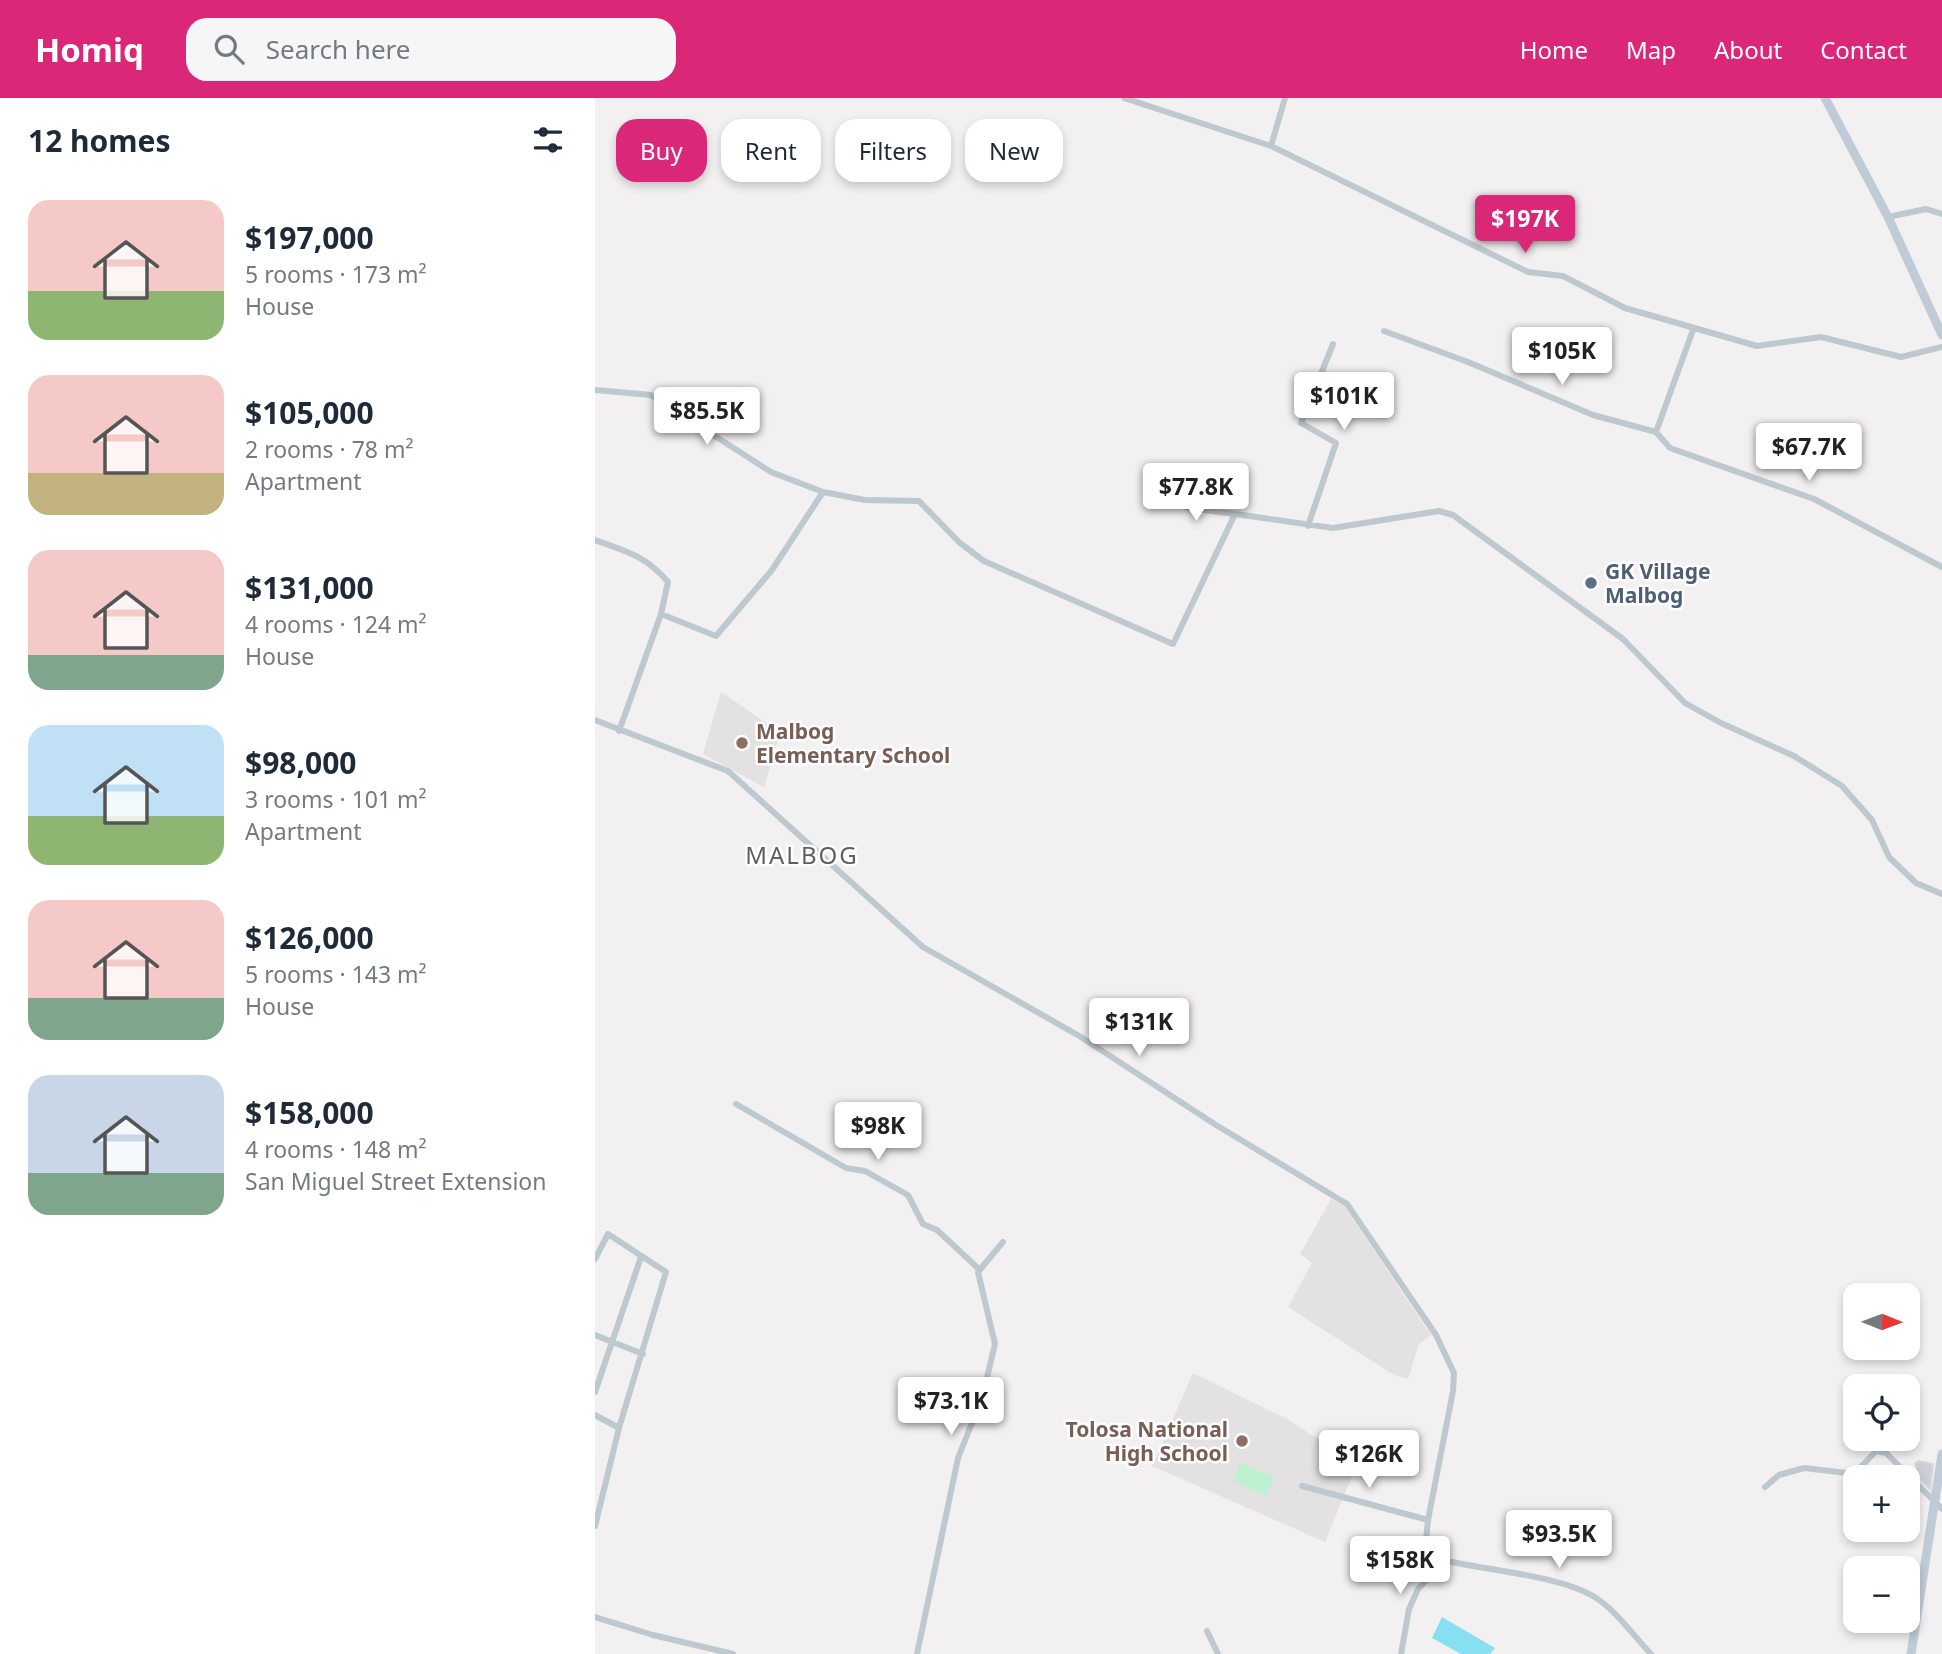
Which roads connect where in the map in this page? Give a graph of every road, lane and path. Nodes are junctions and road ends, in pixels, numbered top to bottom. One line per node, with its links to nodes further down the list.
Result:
1 (1124, 98): 4 (street)
2 (1285, 98): 4 (street)
3 (1825, 98): 6 (street)
4 (1271, 146): 7 (street)
5 (1942, 214): 6 (street)
6 (1888, 217): 9 (street)
7 (1693, 330): 11 (street); 13 (street)
8 (1384, 331): 13 (street)
9 (1942, 335)
10 (1333, 344): 17 (street)
11 (1942, 347)
12 (595, 390): 14 (street)
13 (1656, 432): 19 (street)
14 (823, 492): 16 (street); 20 (street)
15 (1168, 496): 16 (street)
16 (1235, 514): 17 (street)
17 (1308, 526): 23 (street)
18 (595, 540): 20 (street)
19 (1942, 567)
20 (661, 614): 22 (street)
21 (595, 720): 22 (street)
22 (619, 731): 40 (street)
23 (1942, 894)
24 (736, 1104): 28 (street)
25 (1003, 1242): 28 (street)
26 (641, 1257): 27 (street); 30 (street); 31 (street)
27 (595, 1259)
28 (980, 1269): 46 (street)
29 (595, 1335): 30 (street)
30 (613, 1343): 31 (street); 32 (street)
31 (643, 1354): 34 (street)
32 (595, 1392)
33 (595, 1415): 34 (street)
34 (619, 1428): 41 (street)
35 (1942, 1455): 38 (street)
36 (1302, 1486): 40 (street)
37 (1765, 1487): 38 (street)
38 (1933, 1501): 39 (street); 50 (street)
39 (1942, 1509)
40 (1428, 1520): 42 (street)
41 (595, 1526)
42 (1445, 1561): 48 (street); 49 (street)
43 (595, 1617): 45 (street)
44 (1207, 1632): 47 (street)
45 (733, 1654)
46 (917, 1654)
47 (1218, 1654)
48 (1401, 1654)
49 (1651, 1654)
50 (1911, 1654)

